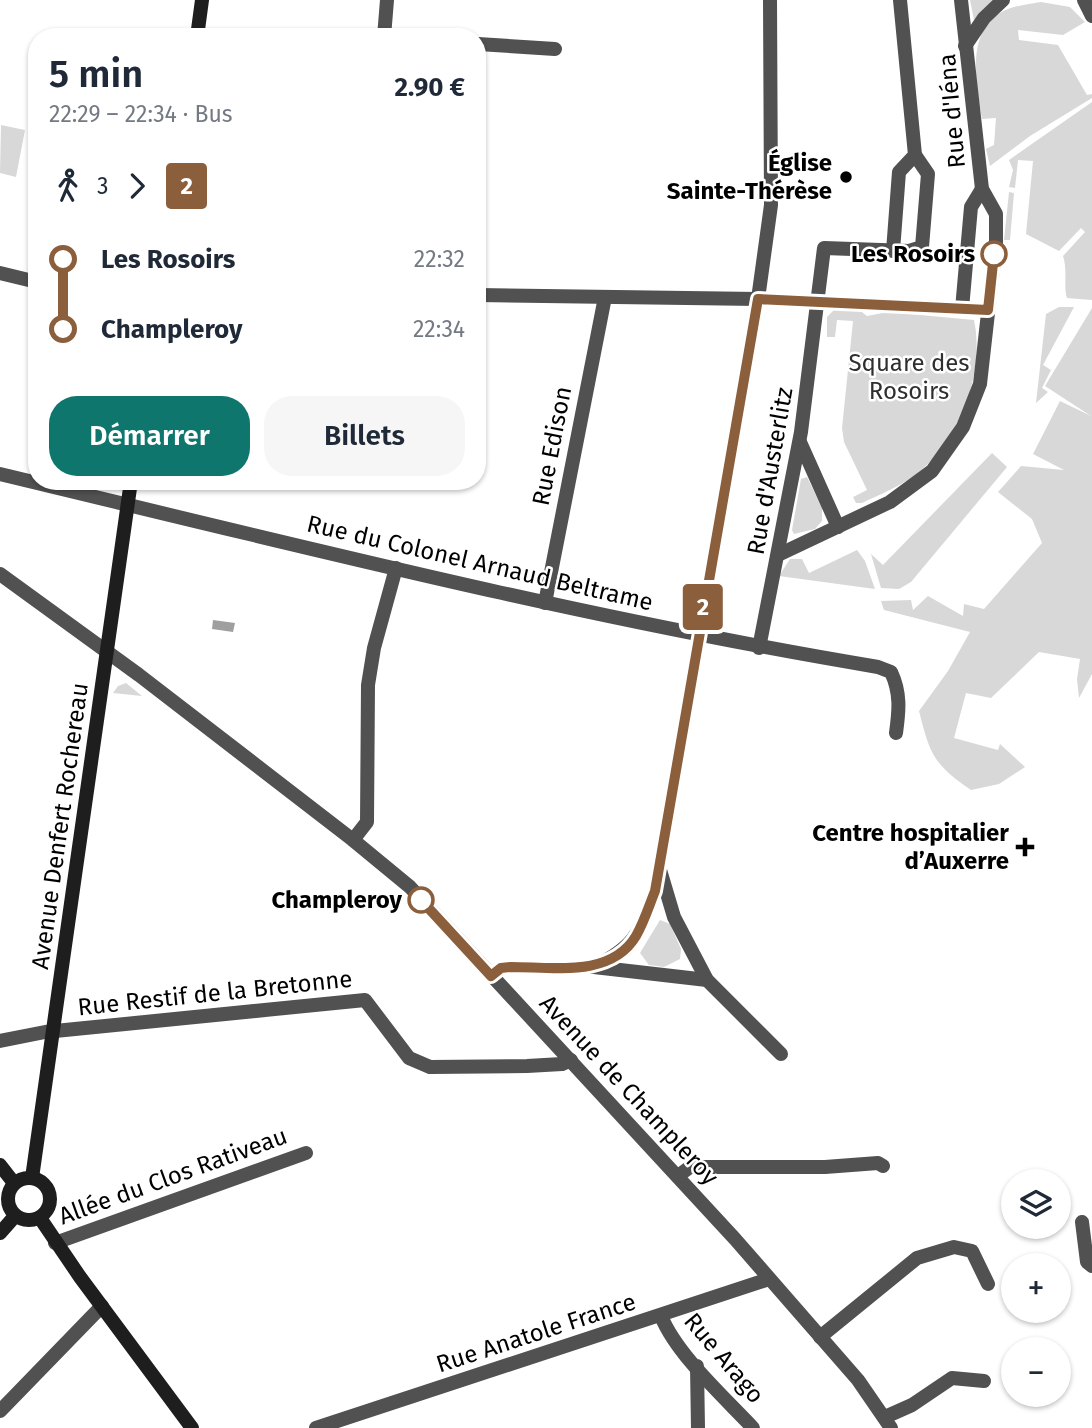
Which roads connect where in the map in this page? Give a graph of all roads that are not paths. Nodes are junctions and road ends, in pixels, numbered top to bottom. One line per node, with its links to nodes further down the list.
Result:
1 (202, 0): 9 (street)
2 (387, 0): 10 (street)
3 (770, 0): 21 (street)
4 (900, 0): 14 (street)
5 (961, 0): 12 (street)
6 (1003, 0): 12 (street, Rue d'Iéna)
7 (1084, 0): 8 (street)
8 (1092, 16)
9 (198, 28)
10 (385, 28)
11 (486, 45): 13 (street)
12 (965, 46): 15 (street, Rue d'Iéna)
13 (555, 49)
14 (915, 155): 16 (street); 16 (street)
15 (982, 189): 23 (street, Rue d'Iéna); 24 (street, Rue d'Iéna)
16 (893, 251): 22 (street, Rue d'Austerlitz)
17 (0, 273): 18 (street)
18 (28, 280)
19 (486, 295): 20 (street)
20 (605, 297): 21 (street); 35 (street, Rue Edison)
21 (758, 299): 22 (street); 36 (street)
22 (818, 301): 23 (street); 25 (street, Rue d'Austerlitz)
23 (962, 309): 24 (street)
24 (988, 310): 31 (street, Rue d'Iéna)
25 (799, 441): 31 (street); 32 (street, Rue d'Austerlitz)
26 (0, 474): 27 (street, Rue du Colonel Arnaud Beltrame)
27 (28, 481)
28 (68, 490): 30 (street, Rue du Colonel Arnaud Beltrame)
29 (130, 490): 30 (street, Avenue Denfert Rochereau)
30 (128, 504): 33 (street, Rue du Colonel Arnaud Beltrame); 38 (street, Avenue Denfert Rochereau)
31 (838, 527): 32 (street, Rue d'Iéna)
32 (778, 555): 37 (street, Rue d'Austerlitz)
33 (396, 568): 35 (street, Rue du Colonel Arnaud Beltrame); 40 (street)
34 (0, 574): 38 (street, Avenue de Champleroy)
35 (545, 603): 36 (street, Rue du Colonel Arnaud Beltrame)
36 (698, 635): 37 (street, Rue du Colonel Arnaud Beltrame); 41 (street)
37 (759, 648): 39 (street, Rue du Colonel Arnaud Beltrame)
38 (108, 654): 40 (street, Avenue de Champleroy); 45 (street, Avenue Denfert Rochereau)
39 (896, 733)
40 (354, 840): 43 (street, Avenue de Champleroy)
41 (659, 865): 42 (street); 44 (street)
42 (594, 967): 43 (street); 44 (street)
43 (491, 976): 48 (street, Avenue de Champleroy)
44 (707, 980): 47 (street)
45 (52, 1032): 46 (street, Rue Restif de la Bretonne); 48 (street, Rue Restif de la Bretonne); 53 (street, Avenue Denfert Rochereau)
46 (0, 1041)
47 (781, 1055)
48 (571, 1060): 52 (street, Avenue de Champleroy)
49 (306, 1153): 59 (street, Allée du Clos Rativeau)
50 (0, 1164): 54 (street)
51 (883, 1166): 52 (street)
52 (678, 1176): 61 (street, Avenue de Champleroy)
53 (32, 1178): 54 (street); 56 (street)
54 (14, 1183): 55 (street)
55 (15, 1216): 56 (street); 58 (street)
56 (40, 1218): 59 (street)
57 (1082, 1222): 60 (street)
58 (0, 1233)
59 (55, 1243): 63 (street)
60 (1092, 1265)
61 (769, 1279): 64 (street, Rue Anatole France); 65 (street, Avenue de Champleroy)
62 (988, 1284): 65 (street)
63 (102, 1306): 68 (street); 70 (street)
64 (661, 1316): 66 (street, Rue Arago); 71 (street, Rue Anatole France)
65 (820, 1336): 69 (street, Avenue de Champleroy)
66 (696, 1366): 72 (street); 73 (street, Rue Arago)
67 (984, 1381): 69 (street)
68 (0, 1411)
69 (888, 1423)
70 (187, 1426)
71 (316, 1428)
72 (698, 1428)
73 (753, 1428)

